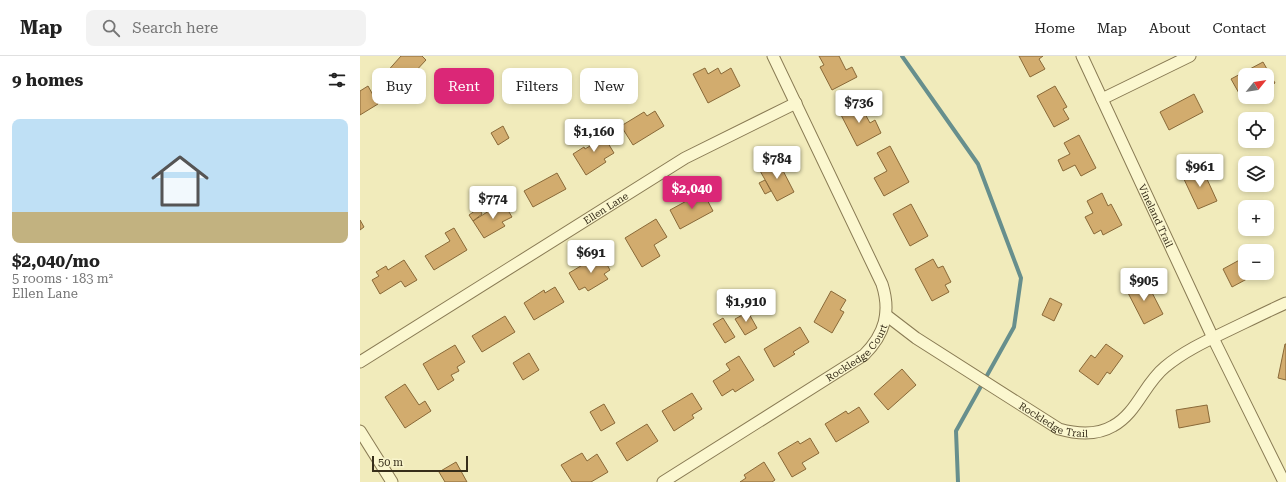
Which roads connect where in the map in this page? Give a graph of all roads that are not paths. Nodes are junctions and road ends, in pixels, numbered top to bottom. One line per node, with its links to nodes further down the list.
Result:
1 (773, 56): 5 (street)
2 (1082, 56): 4 (street, Vineland Trail)
3 (1190, 56): 4 (street)
4 (1102, 99): 8 (street, Vineland Trail)
5 (796, 103): 7 (street, Rockledge Court); 9 (street, Ellen Lane)
6 (1286, 303): 8 (street, Rockledge Trail)
7 (886, 315): 8 (street, Rockledge Trail); 12 (street, Rockledge Court)
8 (1213, 338): 13 (street, Vineland Trail)
9 (360, 362)
10 (360, 431): 11 (street)
11 (392, 482)
12 (663, 482)
13 (1284, 482)

